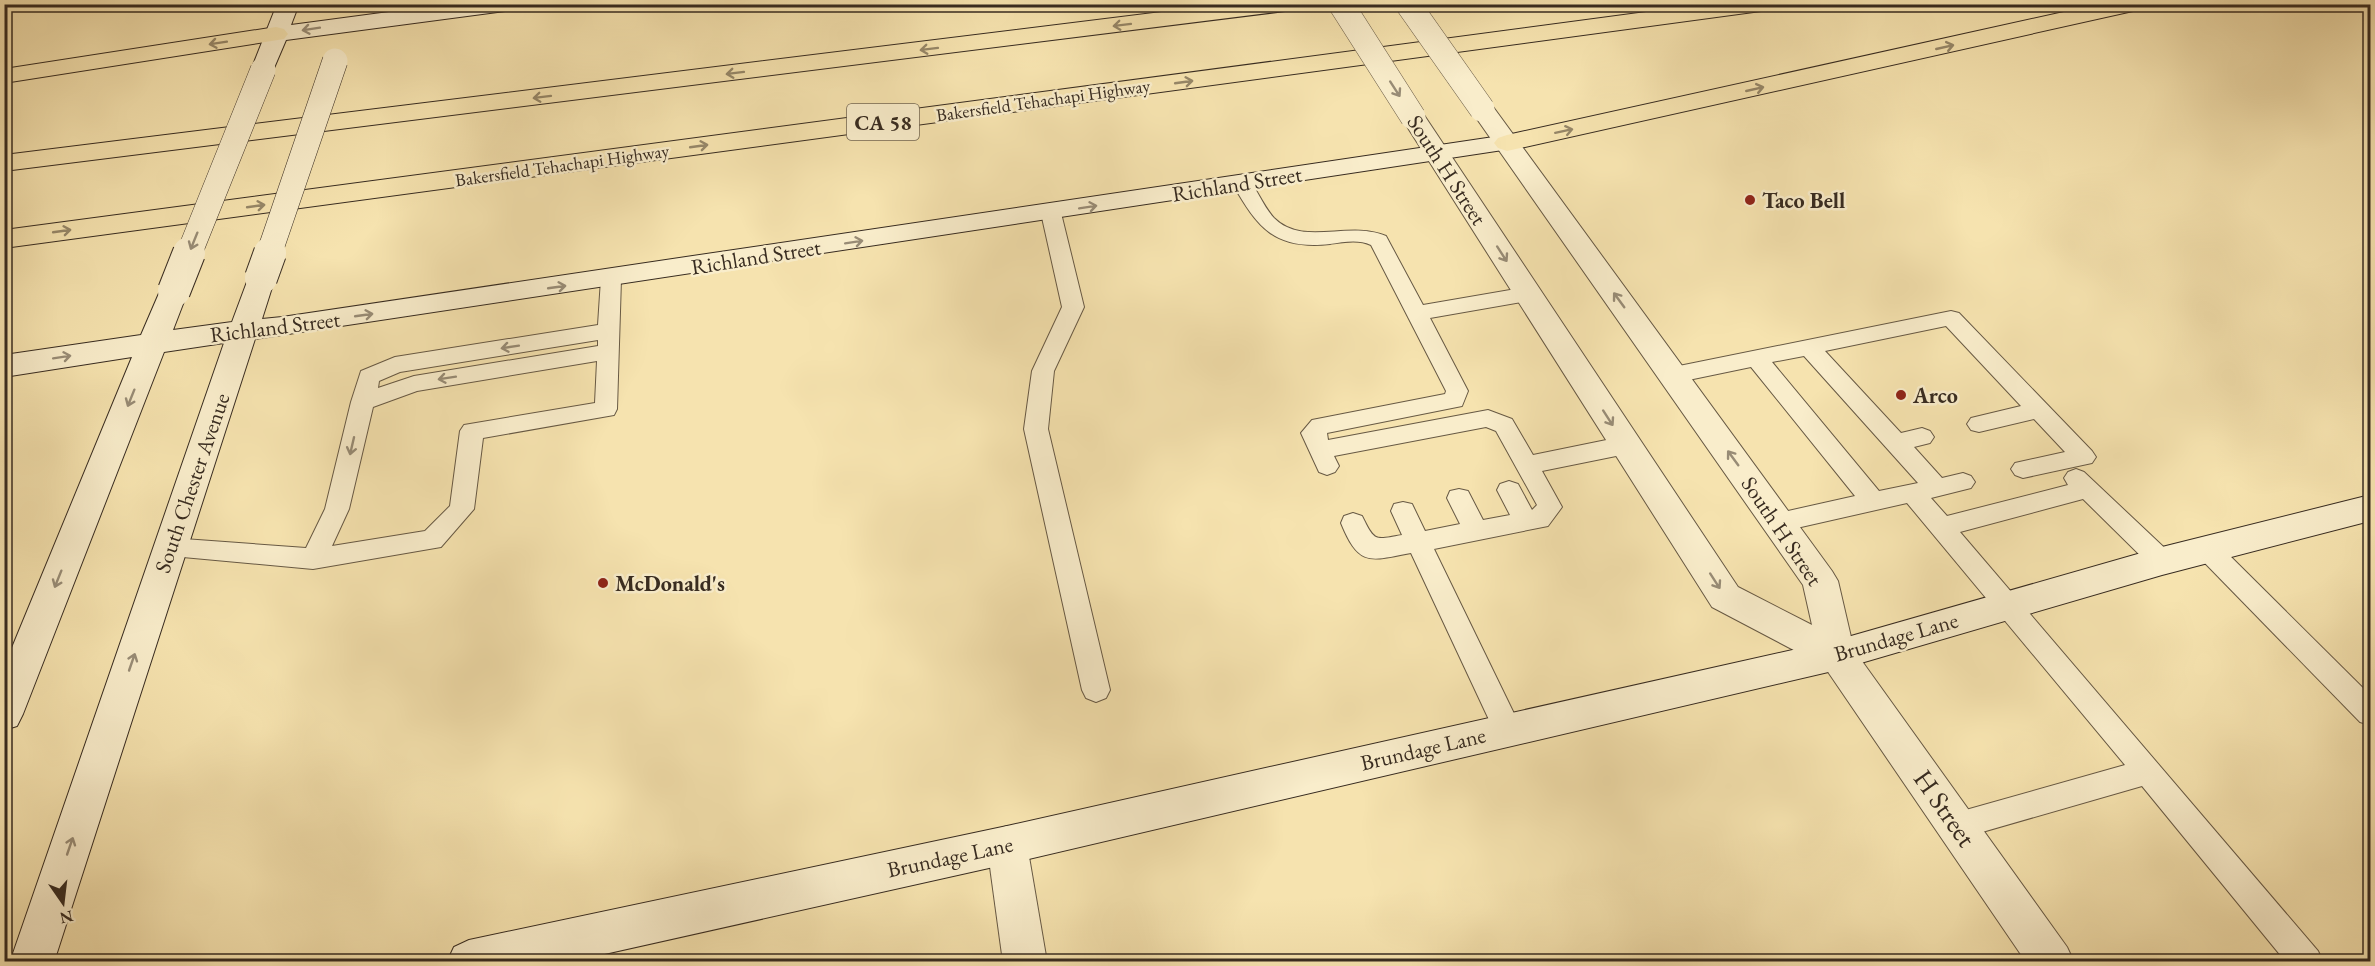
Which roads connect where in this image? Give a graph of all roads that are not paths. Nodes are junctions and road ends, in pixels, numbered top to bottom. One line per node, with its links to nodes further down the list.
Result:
1 (288, 4): 9 (main road)
2 (505, 4): 8 (main road)
3 (1285, 4): 13 (highway, one-way to 13)
4 (1341, 4): 12 (main road, South H Street, one-way to 12, bridge)
5 (1408, 4): 11 (main road, South H Street, bridge)
6 (1761, 4): 16 (highway, Bakersfield Tehachapi Highway / CA 58, one-way to 6)
7 (2133, 4): 11 (highway, one-way to 7)
8 (349, 14): 9 (main road, one-way to 9); 20 (main road, South Chester Avenue, bridge)
9 (276, 34): 10 (highway, one-way to 10); 22 (main road, one-way to 22, bridge)
10 (4, 76)
11 (1507, 143): 12 (main road, Richland Street); 26 (main road, South H Street, one-way to 11)
12 (1436, 154): 14 (main road, Richland Street); 18 (main road, South H Street, one-way to 18)
13 (4, 163)
14 (1242, 183): 15 (main road, Richland Street, one-way to 14); 19 (lane)
15 (1051, 213): 17 (main road, Richland Street, one-way to 15); 56 (lane)
16 (4, 239)
17 (611, 279): 20 (main road, Richland Street, one-way to 17); 21 (lane)
18 (1527, 294): 19 (lane); 31 (main road, South H Street, one-way to 31)
19 (1416, 312): 33 (lane)
20 (244, 330): 22 (main road, Richland Street); 50 (main road, South Chester Avenue)
21 (609, 341): 52 (lane, one-way to 52); 52 (lane)
22 (153, 343): 25 (main road, Richland Street, one-way to 22); 57 (main road, one-way to 57)
23 (1810, 349): 24 (lane); 27 (lane); 30 (lane)
24 (1756, 358): 26 (lane); 41 (lane)
25 (4, 366)
26 (1674, 375): 45 (main road, South H Street, one-way to 26)
27 (2038, 410): 28 (lane); 32 (lane)
28 (1979, 424)
29 (1922, 437): 30 (lane)
30 (1896, 443): 36 (lane)
31 (1626, 445): 33 (lane); 55 (main road, South H Street, one-way to 55)
32 (2060, 462): 34 (lane); 37 (lane)
33 (1526, 465): 44 (lane)
34 (2023, 470)
35 (1963, 482): 36 (lane)
36 (1937, 488): 39 (lane)
37 (2088, 489): 47 (lane); 53 (lane)
38 (1509, 490): 44 (lane)
39 (1912, 493): 41 (lane); 47 (lane)
40 (1459, 498): 48 (lane)
41 (1874, 502): 45 (lane)
42 (2370, 508): 51 (main road, Brundage Lane)
43 (1403, 511): 49 (lane)
44 (1526, 521): 48 (lane)
45 (1779, 522): 55 (main road, South H Street)
46 (1353, 523): 49 (lane)
47 (1942, 527): 54 (lane)
48 (1476, 531): 49 (lane)
49 (1418, 543): 59 (lane)
50 (170, 548): 52 (lane); 63 (main road, South Chester Avenue, one-way to 50)
51 (2208, 549): 53 (main road, Brundage Lane); 58 (lane)
52 (313, 559)
53 (2162, 561): 54 (main road, Brundage Lane)
54 (2008, 604): 55 (main road, Brundage Lane); 60 (lane)
55 (1837, 655): 59 (main road, Brundage Lane); 61 (main road, H Street)
56 (1096, 690)
57 (6, 707)
58 (2370, 713)
59 (1508, 730): 62 (main road, Brundage Lane)
60 (2148, 771): 61 (lane); 67 (lane)
61 (1958, 825): 66 (main road, H Street)
62 (1007, 845): 64 (main road, Brundage Lane); 65 (main road)
63 (32, 962)
64 (469, 962)
65 (1025, 962)
66 (2052, 962)
67 (2307, 962)

